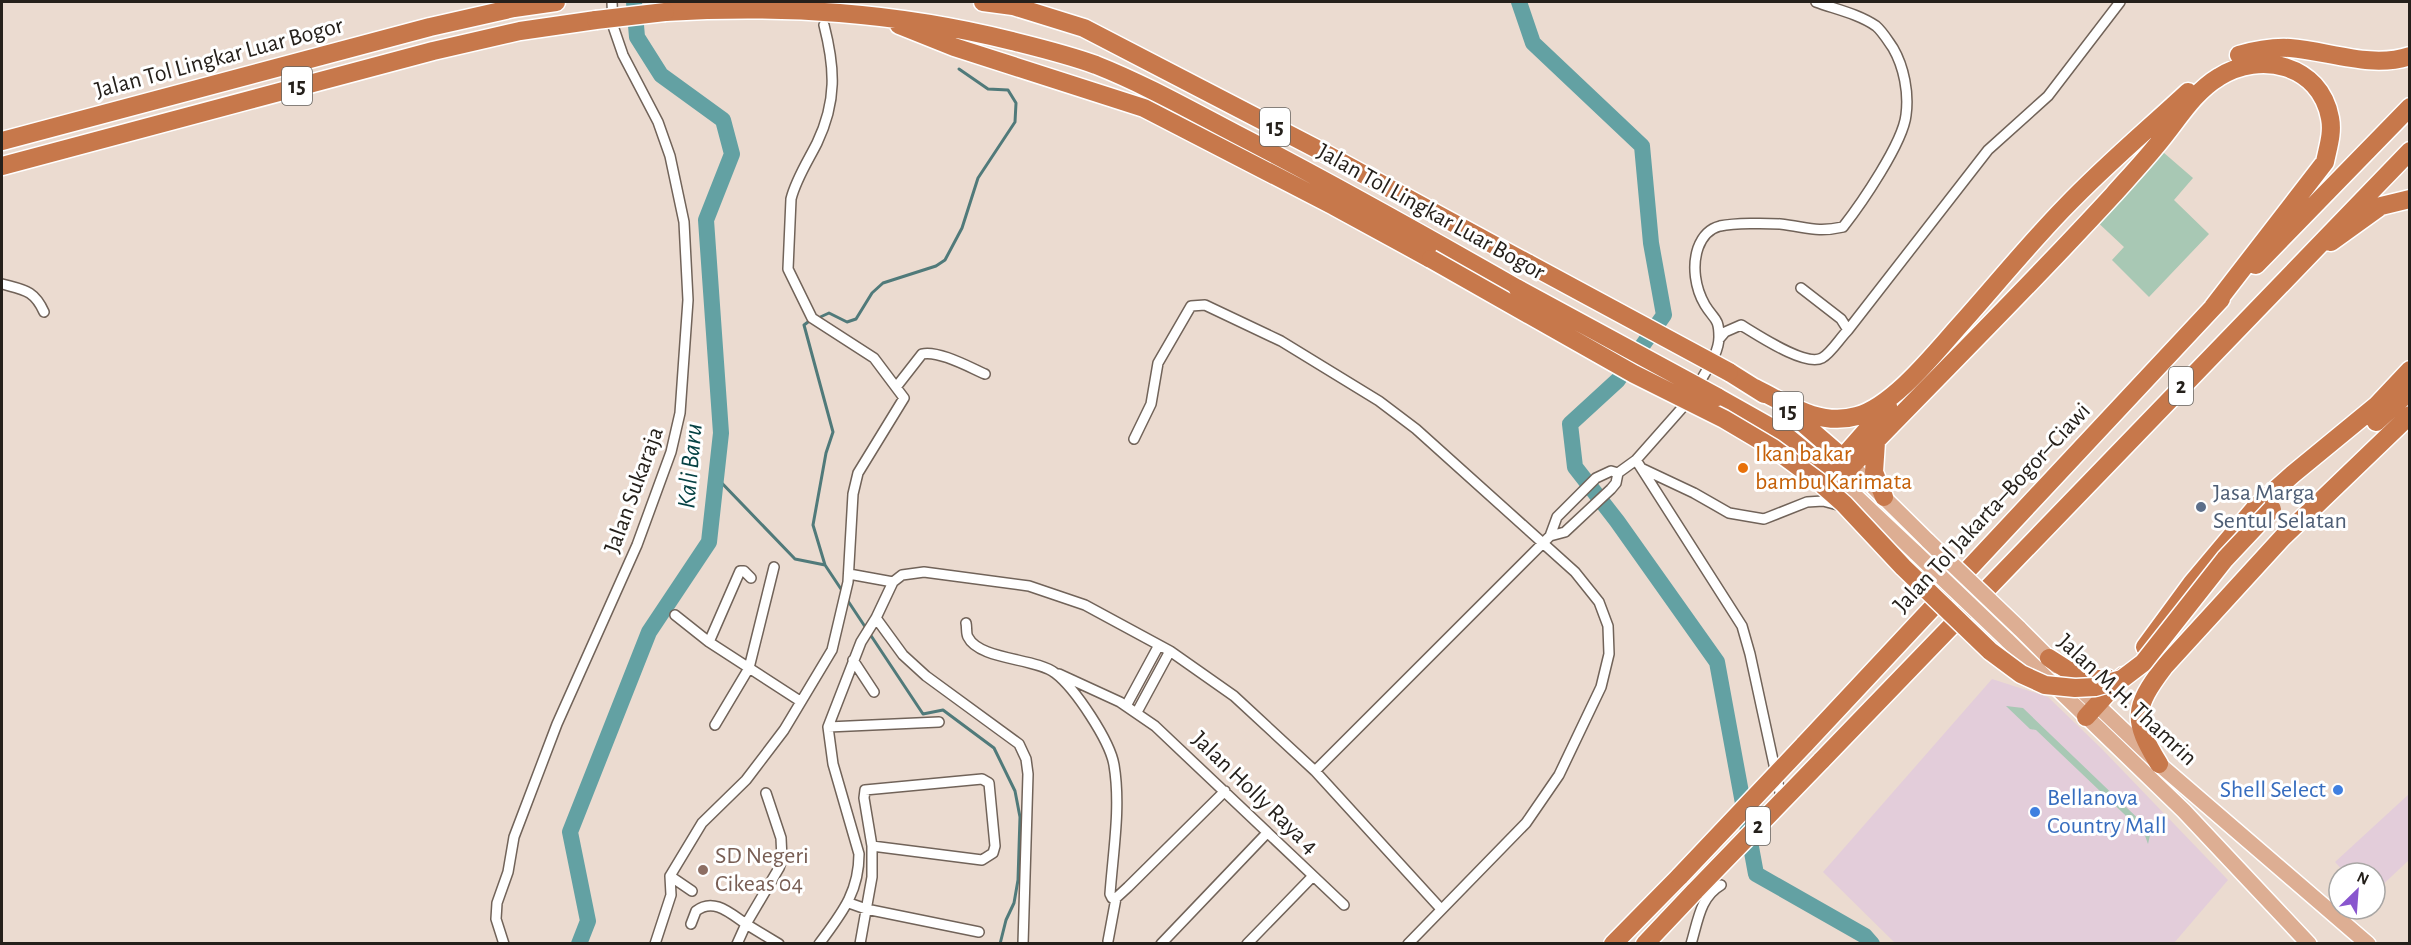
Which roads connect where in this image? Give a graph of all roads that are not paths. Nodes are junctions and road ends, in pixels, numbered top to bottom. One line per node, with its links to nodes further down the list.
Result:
1 (556, 2): 10 (highway, Jalan Tol Lingkar Luar Bogor / 15)
2 (612, 2): 82 (street, Jalan Sukaraja)
3 (983, 2): 25 (highway, Jalan Tol Lingkar Luar Bogor / 15, bridge)
4 (1816, 2): 20 (street)
5 (2120, 2): 19 (street)
6 (876, 16): 12 (highway, Jalan Tol Lingkar Luar Bogor / 15, bridge); 26 (highway, bridge); 34 (highway, Jalan Tol Lingkar Luar Bogor / 15, bridge)
7 (824, 25): 24 (street)
8 (2409, 56): 21 (highway)
9 (2409, 107): 17 (highway, Jalan Tol Jakarta–Bogor–Ciawi / 2)
10 (2, 141)
11 (2409, 150): 14 (highway, Jalan Tol Jakarta–Bogor–Ciawi / 2)
12 (2, 166)
13 (2409, 199): 14 (highway)
14 (2304, 257): 93 (highway, Jalan Tol Jakarta–Bogor–Ciawi / 2, bridge)
15 (2, 284): 18 (street)
16 (1801, 288): 19 (street)
17 (2213, 307): 29 (highway); 92 (highway, Jalan Tol Jakarta–Bogor–Ciawi / 2, bridge)
18 (44, 312)
19 (1848, 330): 20 (street)
20 (1719, 339): 30 (street)
21 (1928, 361): 25 (highway); 31 (highway)
22 (2409, 370): 51 (highway)
23 (985, 374): 24 (street)
24 (897, 386): 41 (street)
25 (1755, 388): 31 (highway, Jalan Tol Lingkar Luar Bogor / 15)
26 (2409, 391)
27 (2409, 415): 62 (highway)
28 (1134, 439): 38 (street)
29 (1876, 442): 31 (highway); 36 (highway)
30 (1636, 460): 32 (street); 33 (street)
31 (1847, 461): 34 (highway); 36 (main road, Jalan M.H. Thamrin)
32 (1643, 469): 35 (street); 66 (street)
33 (1618, 473): 37 (street); 37 (street)
34 (1834, 476): 35 (main road, Jalan M.H. Thamrin)
35 (1857, 496): 57 (main road, Jalan M.H. Thamrin, bridge)
36 (1884, 497): 49 (main road, Jalan M.H. Thamrin, bridge)
37 (1550, 536): 38 (street)
38 (1542, 544): 63 (street); 77 (street)
39 (774, 567): 52 (street)
40 (751, 578): 46 (street)
41 (849, 578): 42 (street); 55 (street)
42 (893, 582): 44 (street); 47 (street)
43 (675, 615): 46 (street)
44 (873, 621): 50 (street); 88 (street)
45 (966, 623): 53 (street, Jalan Holly Raya 4)
46 (709, 642): 52 (street)
47 (1159, 645): 48 (street); 56 (street)
48 (1170, 651): 58 (street); 63 (street)
49 (2049, 658): 51 (highway); 57 (main road, Jalan M.H. Thamrin)
50 (853, 660): 54 (street); 61 (street)
51 (2131, 666): 57 (highway)
52 (749, 668): 55 (street); 60 (street)
53 (1054, 672): 56 (street, Jalan Holly Raya 4); 73 (street)
54 (874, 692)
55 (800, 701): 69 (street)
56 (1126, 706): 58 (street, Jalan Holly Raya 4)
57 (2091, 711): 62 (main road, Jalan M.H. Thamrin); 95 (main road, Jalan M.H. Thamrin)
58 (1137, 712): 64 (street, Jalan Holly Raya 4)
59 (939, 722): 61 (street)
60 (715, 724)
61 (828, 727): 74 (street)
62 (2159, 764): 96 (main road, Jalan M.H. Thamrin)
63 (1315, 771): 77 (street)
64 (1225, 792): 67 (street, Jalan Holly Raya 4); 73 (street)
65 (766, 793): 79 (street)
66 (1789, 804)
67 (1268, 833): 70 (street, Jalan Holly Raya 4); 89 (street)
68 (872, 846): 68 (street); 76 (street)
69 (670, 876): 72 (street); 83 (street)
70 (1313, 876): 75 (street, Jalan Holly Raya 4); 90 (street)
71 (1721, 885): 94 (street)
72 (692, 891)
73 (1116, 898): 81 (street)
74 (849, 903): 76 (street); 86 (street)
75 (1344, 905)
76 (866, 909): 80 (street); 87 (street)
77 (1441, 909): 91 (street)
78 (691, 924): 79 (street)
79 (746, 924): 84 (street); 85 (street)
80 (979, 932)
81 (1108, 941)
82 (504, 944)
83 (656, 944)
84 (737, 944)
85 (779, 944)
86 (819, 944)
87 (860, 944)
88 (1023, 944)
89 (1161, 944)
90 (1247, 944)
91 (1408, 944)
92 (1613, 944)
93 (1645, 944)
94 (1691, 944)
95 (2309, 944)
96 (2368, 944)

